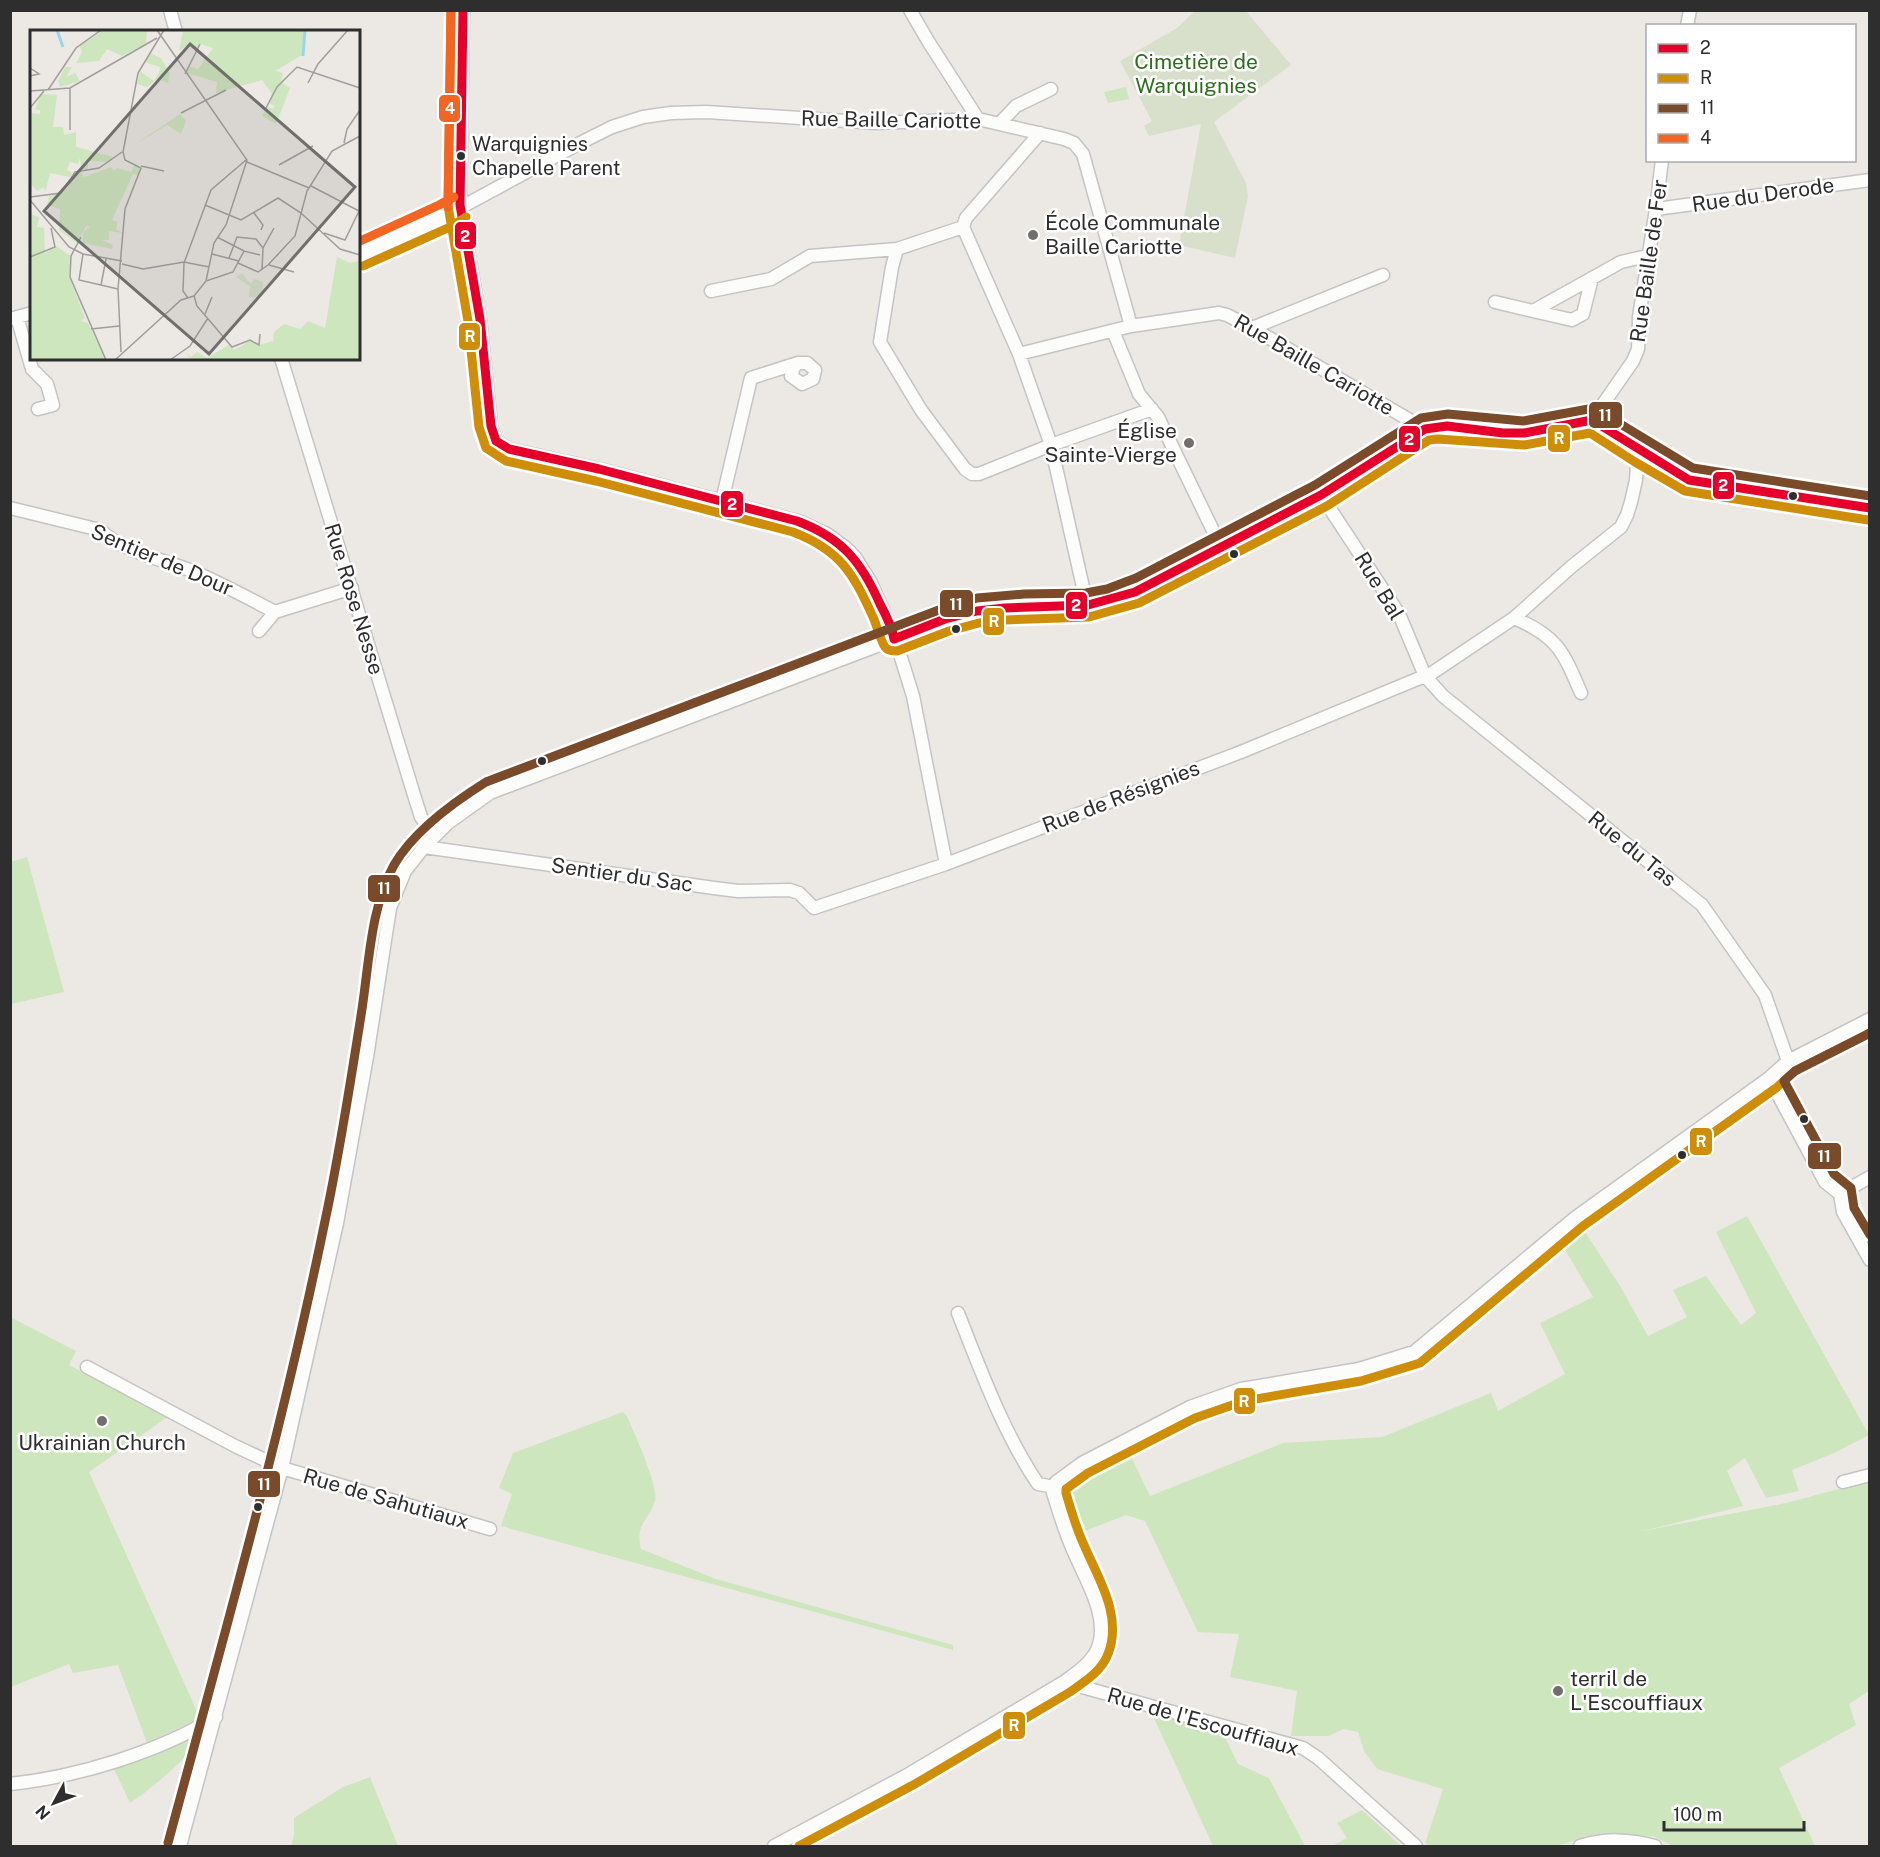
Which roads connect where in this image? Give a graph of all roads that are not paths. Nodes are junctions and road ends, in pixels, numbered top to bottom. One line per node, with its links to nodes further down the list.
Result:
1 (171, 10): 4 (street)
2 (463, 10): 11 (street)
3 (910, 10): 6 (street)
4 (176, 30)
5 (1051, 88): 7 (street)
6 (978, 119): 7 (street, Rue Baille Cariotte); 11 (street, Rue Baille Cariotte)
7 (1000, 123): 8 (street, Rue Baille Cariotte)
8 (1040, 133): 13 (street); 24 (street, Rue Baille Cariotte)
9 (1662, 162): 12 (street, Rue Baille de Fer)
10 (1869, 180): 12 (street, Rue du Derode)
11 (460, 207): 15 (street, Rue Baille Cariotte); 37 (street)
12 (1656, 209): 16 (street, Rue Baille de Fer)
13 (963, 227): 14 (street); 27 (street)
14 (897, 249): 19 (street); 34 (street)
15 (360, 254)
16 (1647, 256): 18 (street); 32 (street, Rue Baille de Fer)
17 (1383, 275): 25 (street)
18 (1592, 278): 21 (street); 21 (street)
19 (711, 291)
20 (1495, 302): 21 (street)
21 (1533, 311)
22 (30, 314): 23 (street)
23 (14, 318): 30 (street)
24 (1131, 326): 25 (street, Rue Baille Cariotte); 26 (street)
25 (1252, 328): 33 (street, Rue Baille Cariotte)
26 (1113, 331): 27 (street); 31 (street)
27 (1019, 354): 34 (street)
28 (282, 360): 41 (street, Rue Rose Nesse)
29 (798, 363): 37 (street)
30 (38, 409)
31 (1152, 409): 34 (street); 40 (street)
32 (1592, 420): 33 (street); 35 (street)
33 (1425, 429): 36 (street)
34 (1051, 445): 42 (street)
35 (1641, 453): 39 (street); 44 (street)
36 (1321, 495): 40 (street); 47 (street, Rue Bal)
37 (722, 501): 46 (street)
38 (10, 508): 43 (street, Sentier de Dour)
39 (1869, 508)
40 (1221, 547): 42 (street)
41 (352, 588): 43 (street); 49 (street, Rue Rose Nesse)
42 (1087, 605): 46 (street)
43 (275, 612): 45 (street)
44 (1514, 618): 47 (street, Rue de Résignies); 48 (street)
45 (259, 631)
46 (894, 639): 49 (street); 51 (street)
47 (1429, 674): 51 (street, Rue de Résignies); 54 (street, Rue du Tas)
48 (1581, 693)
49 (435, 836): 50 (street)
50 (424, 847): 52 (street, Sentier du Sac); 61 (street)
51 (946, 864): 52 (street, Rue de Résignies)
52 (814, 908)
53 (1869, 1019): 54 (street)
54 (1788, 1061): 55 (street)
55 (1769, 1078): 57 (street); 64 (street)
56 (1869, 1177): 57 (street)
57 (1840, 1194): 58 (street)
58 (1869, 1260)
59 (958, 1313): 64 (street)
60 (87, 1367): 61 (street, Rue de Sahutiaux)
61 (282, 1468): 65 (street, Rue de Sahutiaux); 67 (street)
62 (1869, 1475): 63 (street)
63 (1843, 1482)
64 (1054, 1487): 66 (street)
65 (490, 1529)
66 (1064, 1682): 70 (street); 71 (street, Rue de l'Escouffiaux)
67 (216, 1716): 68 (street); 69 (street)
68 (10, 1784)
69 (180, 1846)
70 (774, 1846)
71 (1416, 1846)
72 (1580, 1846): 73 (street)
73 (1655, 1846)

